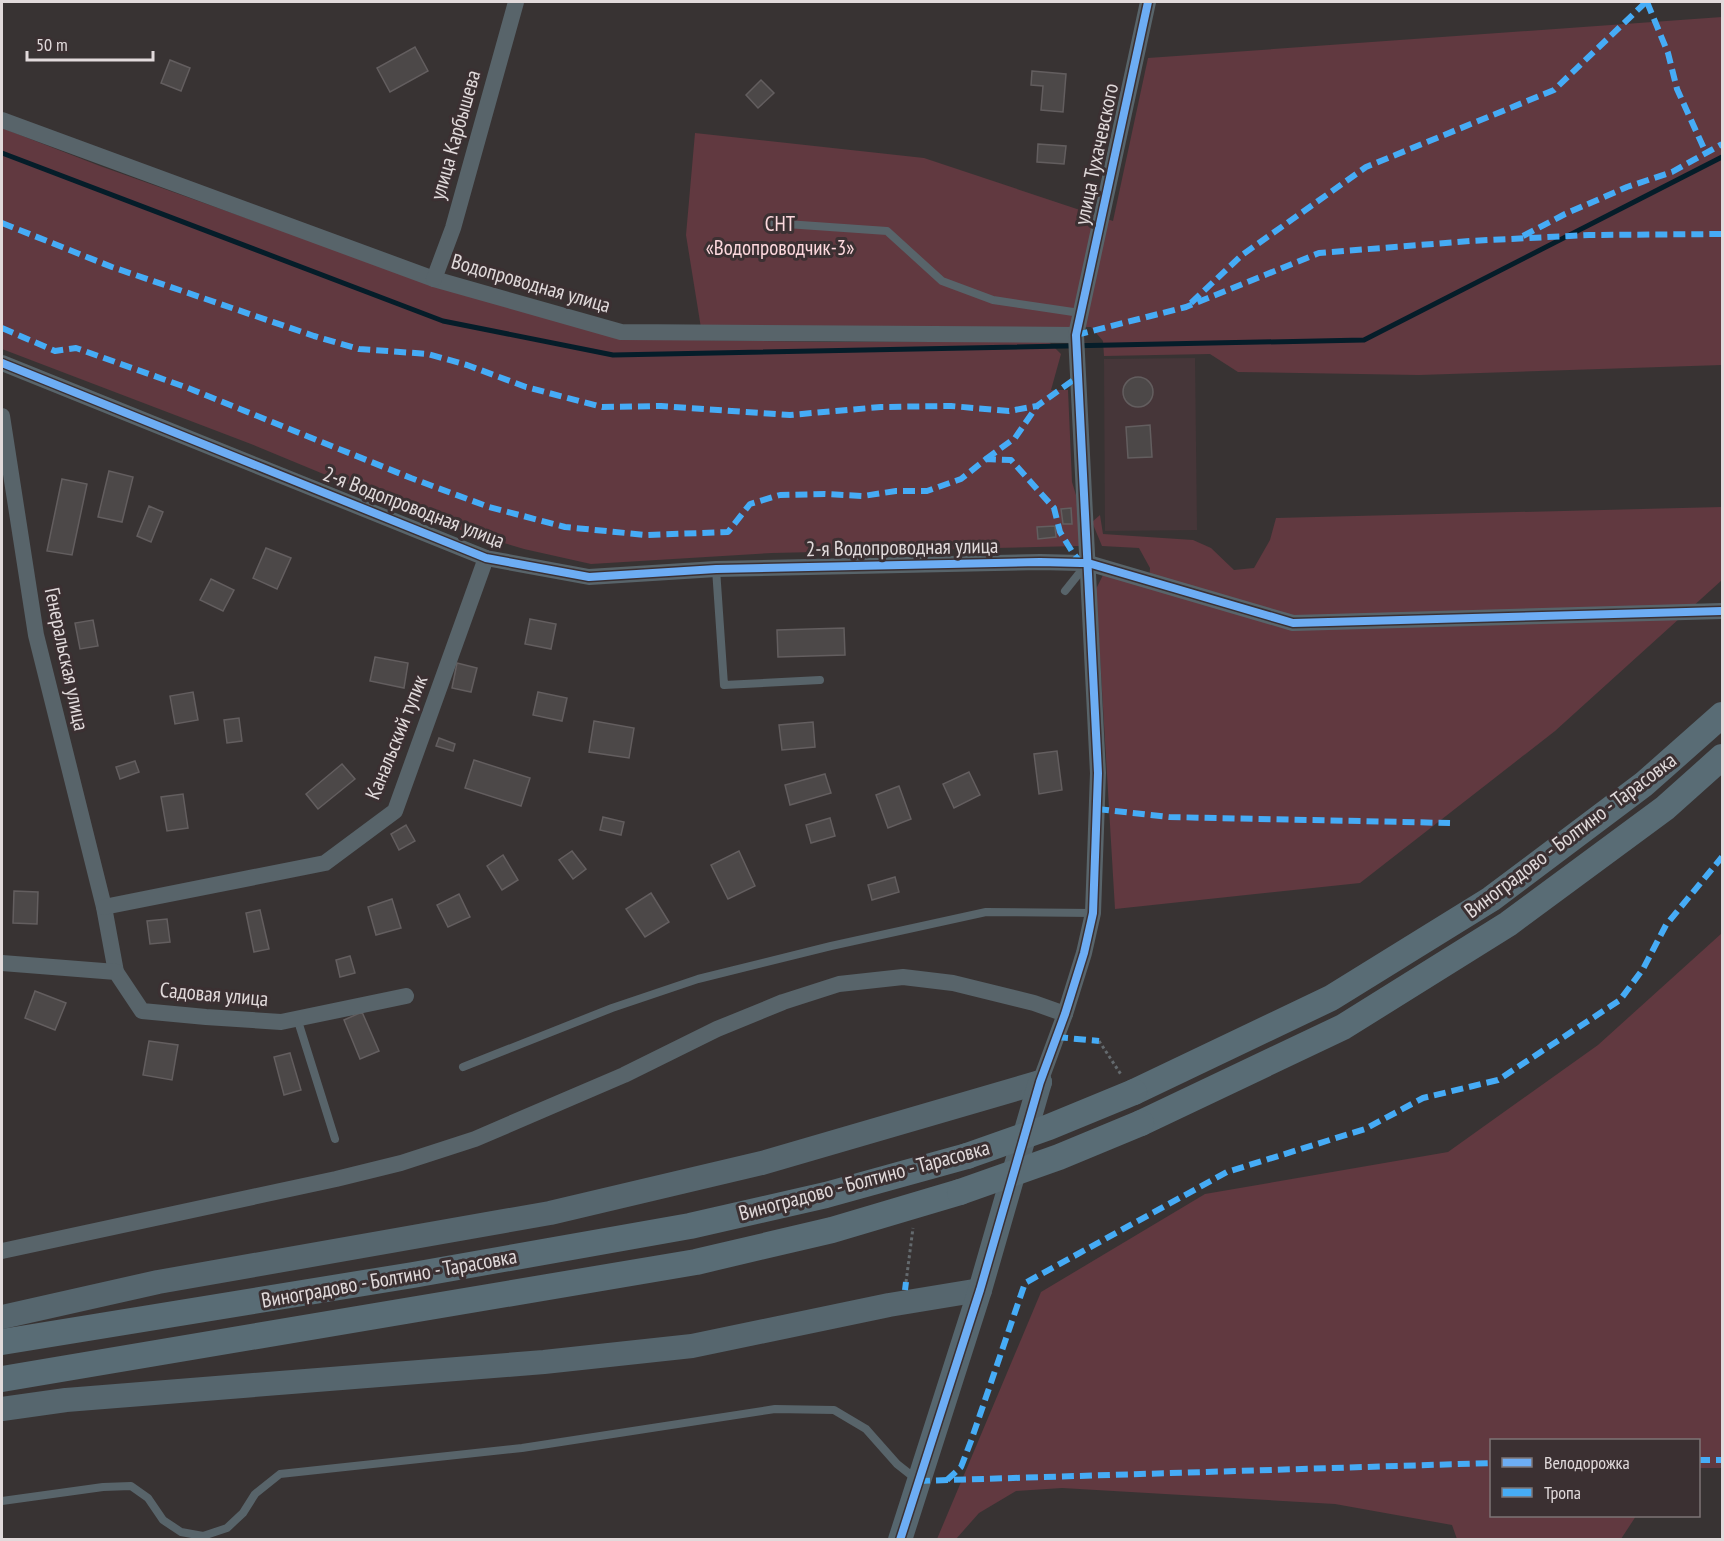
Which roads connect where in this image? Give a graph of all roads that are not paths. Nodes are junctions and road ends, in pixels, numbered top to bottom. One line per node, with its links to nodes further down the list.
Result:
1 (516, 2): 5 (street, улица Карбышева)
2 (1148, 2): 6 (street, улица Тухачевского)
3 (2, 120): 5 (street, Водопроводная улица)
4 (772, 223): 6 (lane)
5 (434, 279): 7 (street, Водопроводная улица)
6 (1080, 313): 7 (street, улица Тухачевского)
7 (1076, 335): 11 (street, улица Тухачевского)
8 (2, 363): 10 (street, 2-я Водопроводная улица)
9 (2, 417): 18 (street, Генеральская улица)
10 (486, 558): 12 (street, 2-я Водопроводная улица); 18 (street, Канальский тупик)
11 (1088, 563): 12 (street, 2-я Водопроводная улица); 13 (lane); 14 (street, 2-я Водопроводная улица); 19 (street, улица Тухачевского)
12 (716, 569): 15 (lane)
13 (1065, 591)
14 (1722, 610)
15 (820, 680)
16 (1722, 715): 31 (main road, Виноградово - Болтино - Тарасовка, bridge)
17 (1722, 757): 32 (main road, Виноградово - Болтино - Тарасовка, bridge)
18 (104, 907): 21 (street, Генеральская улица)
19 (1093, 914): 23 (street, улица Тухачевского); 25 (lane)
20 (2, 963): 21 (street)
21 (116, 972): 24 (street, Садовая улица)
22 (406, 996): 24 (street, Садовая улица)
23 (1065, 1014): 26 (street, улица Тухачевского); 28 (street)
24 (297, 1017): 27 (lane)
25 (463, 1067)
26 (1040, 1082): 29 (street); 30 (street)
27 (335, 1139)
28 (2, 1251)
29 (980, 1290): 33 (street); 34 (street)
30 (2, 1317)
31 (2, 1342)
32 (2, 1379)
33 (2, 1409)
34 (918, 1481): 35 (lane); 36 (street)
35 (2, 1501)
36 (900, 1539)

